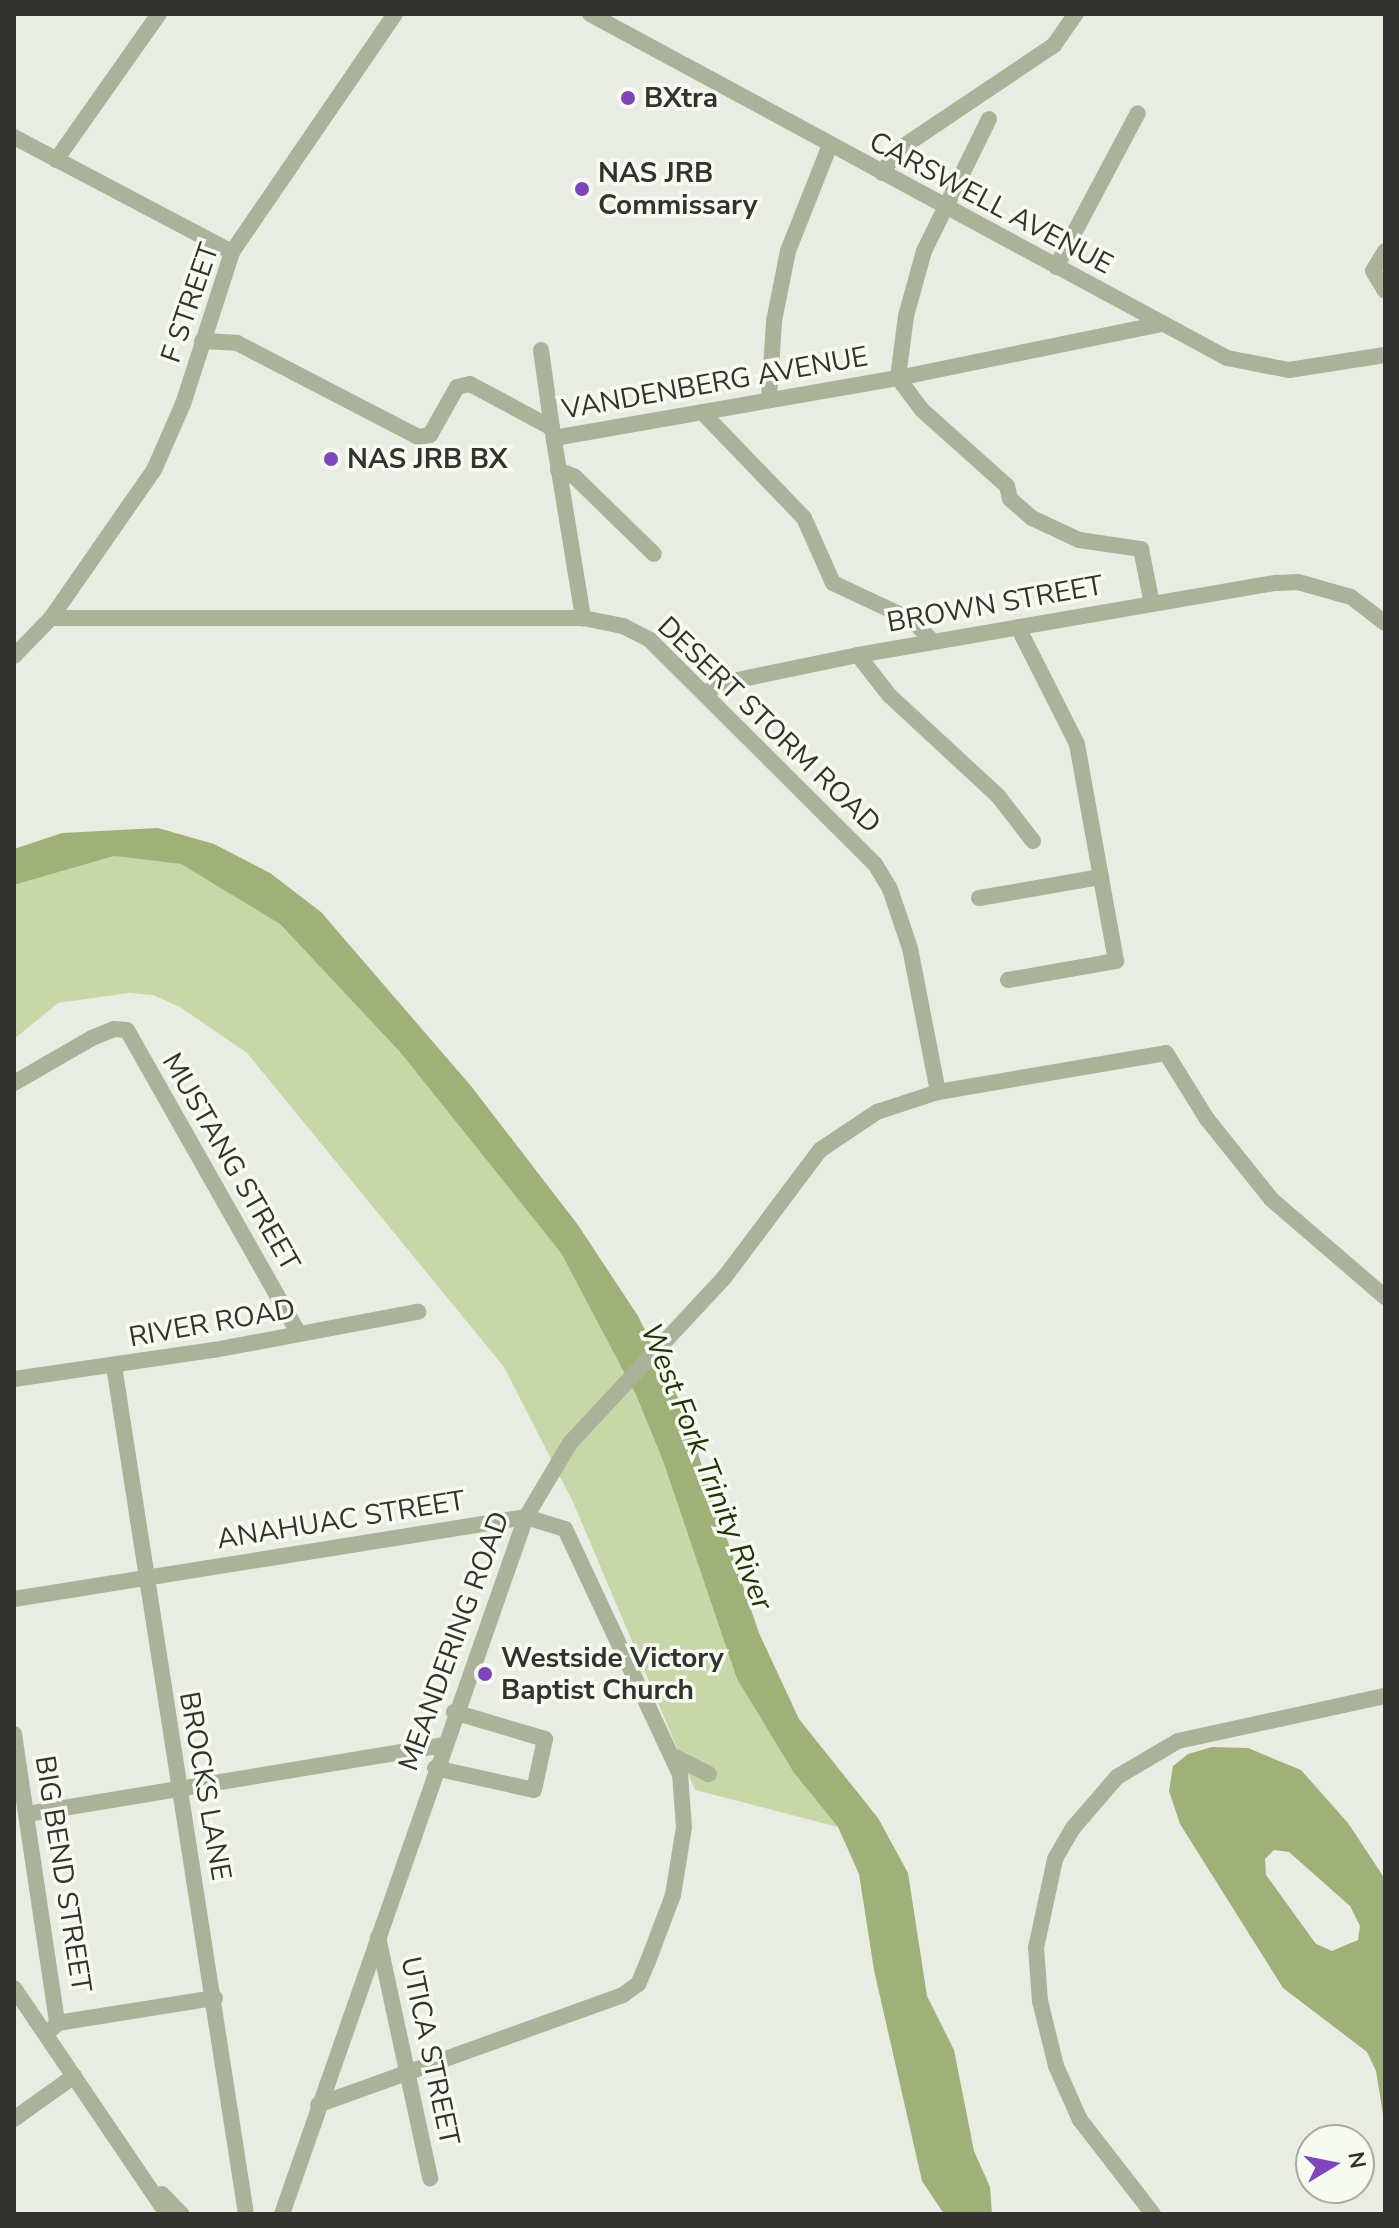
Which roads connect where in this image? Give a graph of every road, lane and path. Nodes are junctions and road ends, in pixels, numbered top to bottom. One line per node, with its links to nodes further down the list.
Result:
1 (159, 14): 9 (street)
2 (395, 14): 13 (street, F STREET)
3 (590, 14): 8 (street, CARSWELL AVENUE)
4 (1076, 14): 10 (street)
5 (1138, 113): 14 (street)
6 (989, 119): 11 (street)
7 (14, 137): 9 (street)
8 (830, 145): 10 (street, CARSWELL AVENUE); 21 (street)
9 (56, 160): 13 (street)
10 (882, 173): 11 (street, CARSWELL AVENUE)
11 (943, 205): 14 (street, CARSWELL AVENUE); 20 (street)
12 (1385, 251): 15 (street)
13 (232, 252): 17 (street, F STREET)
14 (1056, 267): 16 (street, CARSWELL AVENUE)
15 (1385, 291)
16 (1161, 324): 19 (street, CARSWELL AVENUE); 20 (street, VANDENBERG AVENUE)
17 (202, 341): 23 (street, VANDENBERG AVENUE); 27 (street, F STREET)
18 (541, 350): 23 (street)
19 (1385, 355)
20 (898, 378): 21 (street, VANDENBERG AVENUE); 26 (street)
21 (769, 399): 22 (street, VANDENBERG AVENUE)
22 (702, 412): 23 (street, VANDENBERG AVENUE); 31 (street)
23 (553, 433): 24 (street)
24 (558, 470): 25 (street); 28 (street)
25 (654, 554)
26 (1152, 604): 29 (street, BROWN STREET); 30 (street, BROWN STREET)
27 (51, 618): 28 (street, DESERT STORM ROAD); 33 (street, F STREET)
28 (583, 618): 34 (street, DESERT STORM ROAD)
29 (1385, 623)
30 (1018, 627): 31 (street, BROWN STREET); 36 (street)
31 (932, 641): 32 (street, BROWN STREET)
32 (858, 655): 34 (street, BROWN STREET); 35 (street)
33 (14, 656)
34 (706, 694): 40 (street, DESERT STORM ROAD)
35 (1033, 841)
36 (1101, 877): 37 (street); 38 (street)
37 (979, 898)
38 (1008, 980)
39 (14, 1083): 43 (street, MUSTANG STREET)
40 (938, 1092): 41 (street, MEANDERING ROAD); 46 (street, MEANDERING ROAD)
41 (1385, 1297)
42 (418, 1312): 43 (street, RIVER ROAD)
43 (299, 1334): 44 (street, RIVER ROAD)
44 (114, 1366): 45 (street, RIVER ROAD); 47 (street, BROCKS LANE)
45 (14, 1379)
46 (526, 1517): 47 (street, ANAHUAC STREET); 50 (street, MEANDERING ROAD); 53 (street, ANAHUAC STREET)
47 (146, 1578): 48 (street, ANAHUAC STREET); 56 (street, BROCKS LANE)
48 (14, 1599)
49 (1385, 1696): 72 (street)
50 (454, 1712): 52 (street, MEANDERING ROAD); 54 (street)
51 (14, 1734): 57 (street, BIG BEND STREET)
52 (442, 1745): 54 (street, MEANDERING ROAD); 56 (street)
53 (675, 1757): 55 (street); 62 (street, ANAHUAC STREET)
54 (435, 1768): 58 (street, MEANDERING ROAD)
55 (709, 1774)
56 (179, 1790): 57 (street); 60 (street, BROCKS LANE)
57 (23, 1820): 61 (street, BIG BEND STREET)
58 (378, 1936): 62 (street, UTICA STREET); 64 (street, MEANDERING ROAD)
59 (14, 1988): 61 (street)
60 (215, 1998): 61 (street); 71 (street, BROCKS LANE)
61 (53, 2029): 63 (street)
62 (408, 2073): 64 (street, ANAHUAC STREET); 67 (street, UTICA STREET)
63 (74, 2076): 65 (street); 66 (street)
64 (318, 2105): 68 (street, MEANDERING ROAD)
65 (14, 2119)
66 (134, 2163): 69 (street); 70 (street)
67 (430, 2178)
68 (283, 2213)
69 (167, 2214)
70 (181, 2214)
71 (246, 2214)
72 (1153, 2214)

